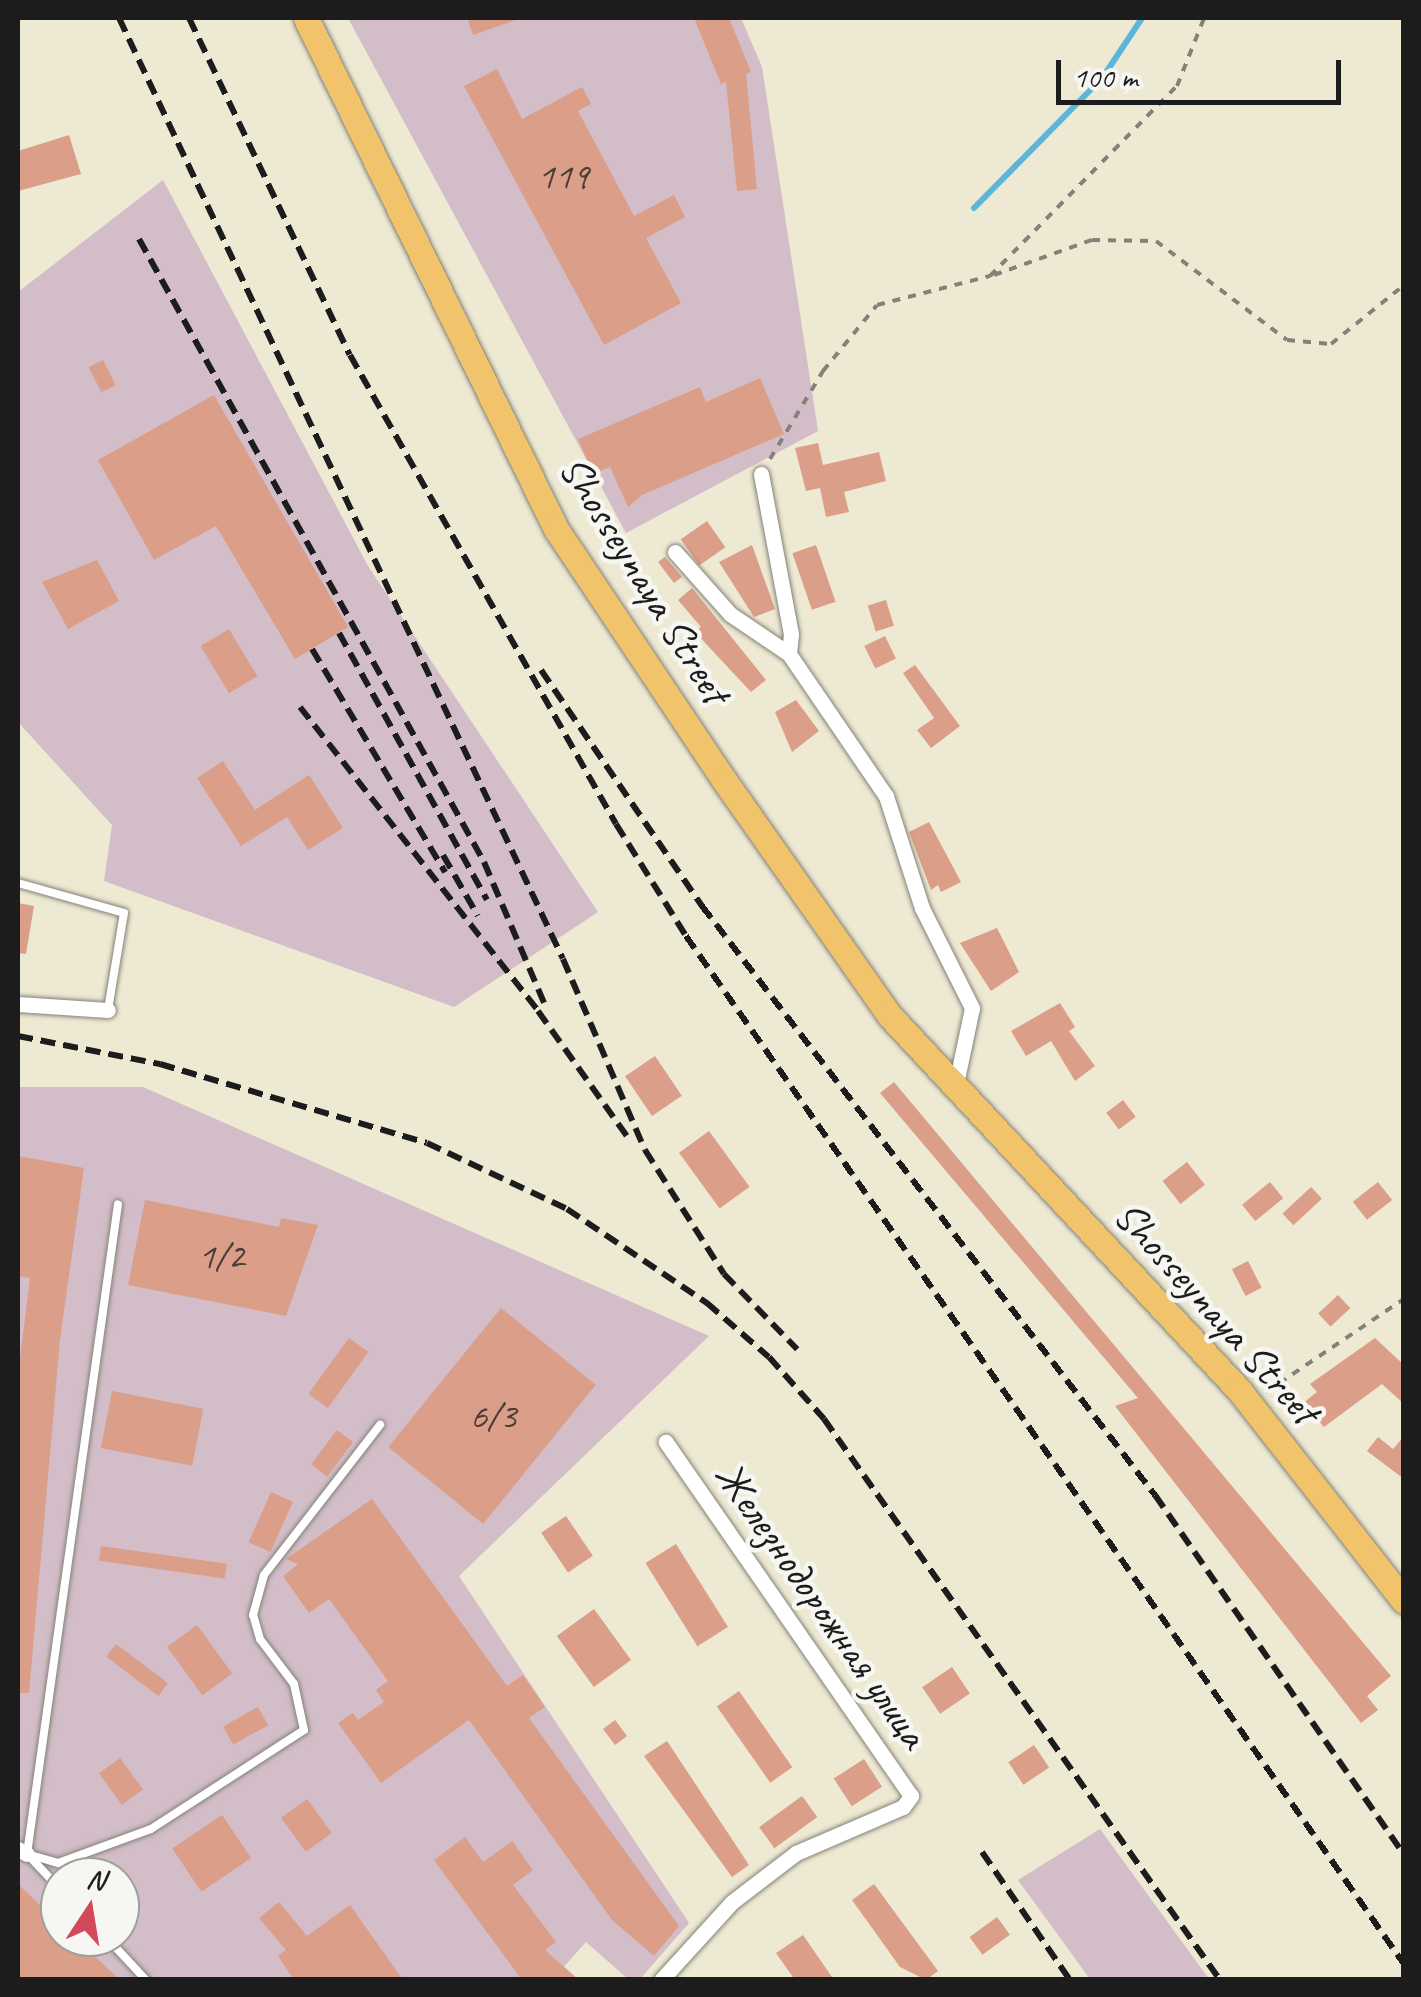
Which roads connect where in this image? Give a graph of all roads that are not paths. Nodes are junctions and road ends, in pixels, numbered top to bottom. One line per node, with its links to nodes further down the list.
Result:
1 (311, 19): 8 (main road, Shosseynaya Street)
2 (761, 474): 4 (street, Shosseynaya Street)
3 (675, 552): 4 (street, Shosseynaya Street)
4 (789, 654): 8 (street, Shosseynaya Street)
5 (18, 883): 7 (lane)
6 (18, 1004): 7 (street)
7 (108, 1010)
8 (955, 1089): 12 (main road, Shosseynaya Street)
9 (118, 1204): 13 (lane)
10 (380, 1426): 13 (lane)
11 (666, 1442): 17 (street, Железнодорожная улица)
12 (1404, 1602)
13 (22, 1852): 14 (lane)
14 (40, 1870)
15 (125, 1957): 16 (lane)
16 (146, 1980)
17 (662, 1980)

